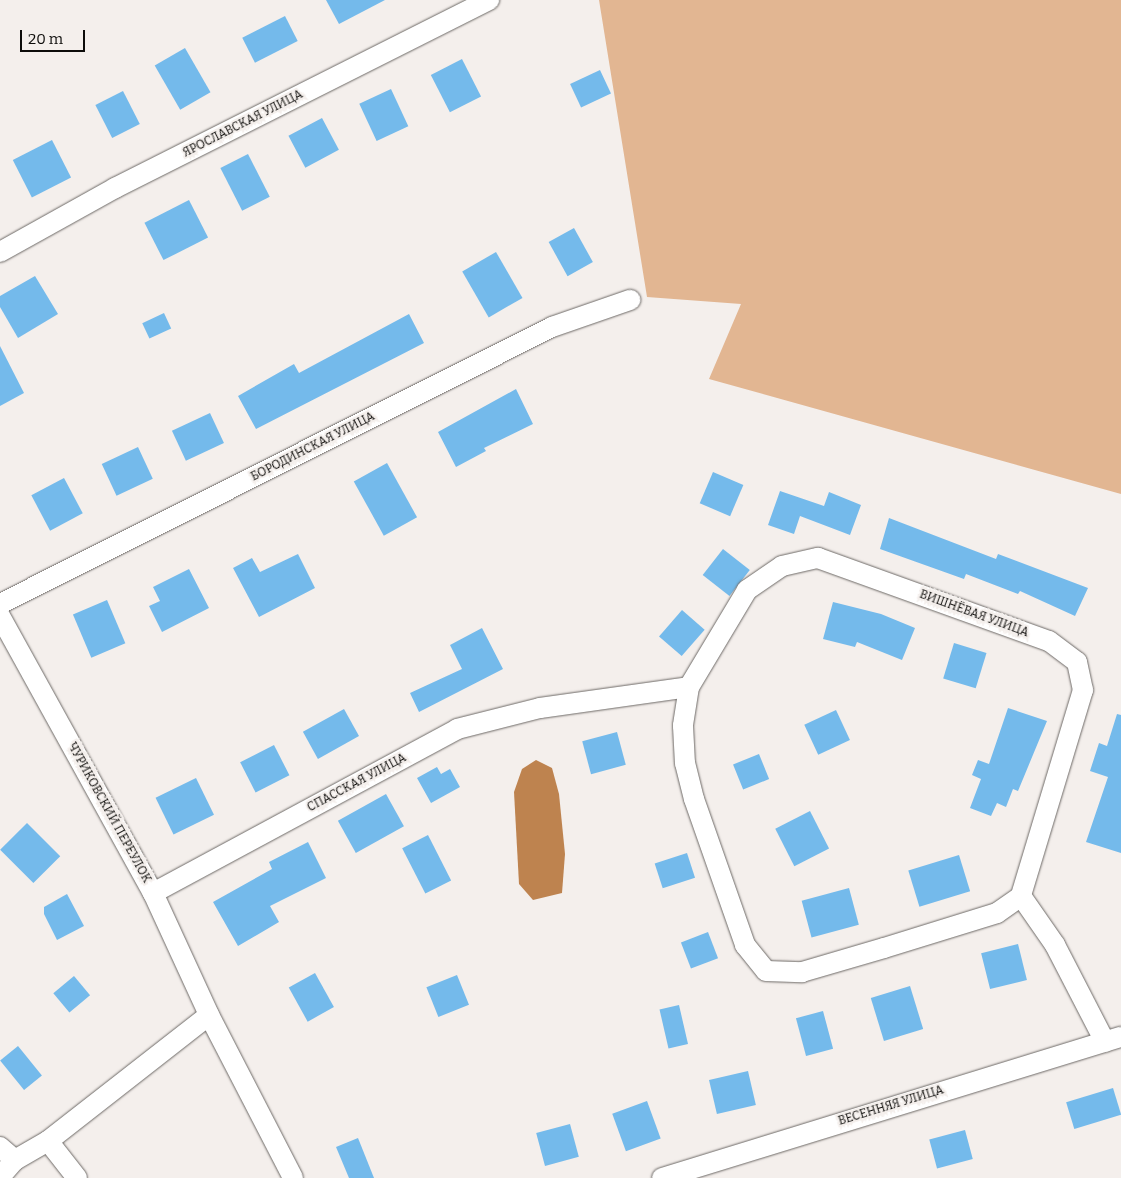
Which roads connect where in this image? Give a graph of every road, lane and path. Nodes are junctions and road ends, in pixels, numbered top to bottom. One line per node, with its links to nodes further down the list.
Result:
1 (489, 0): 2 (street, ЯРОСЛАВСКАЯ УЛИЦА)
2 (0, 252)
3 (630, 300): 4 (street, БОРОДИНСКАЯ УЛИЦА)
4 (0, 604)
5 (0, 616): 7 (street, ЧУРИКОВСКИЙ ПЕРЕУЛОК)
6 (689, 687): 7 (street, СПАССКАЯ УЛИЦА); 8 (street); 8 (street, ВИШНЁВАЯ УЛИЦА)
7 (153, 893): 9 (street, ЧУРИКОВСКИЙ ПЕРЕУЛОК)
8 (1021, 896): 10 (street)
9 (209, 1015): 11 (street); 15 (street, ЧУРИКОВСКИЙ ПЕРЕУЛОК)
10 (1113, 1040): 16 (street, ВЕСЕННЯЯ УЛИЦА)
11 (48, 1141): 12 (street); 14 (street)
12 (7, 1154): 13 (street)
13 (0, 1177)
14 (77, 1178)
15 (293, 1178)
16 (662, 1178)

